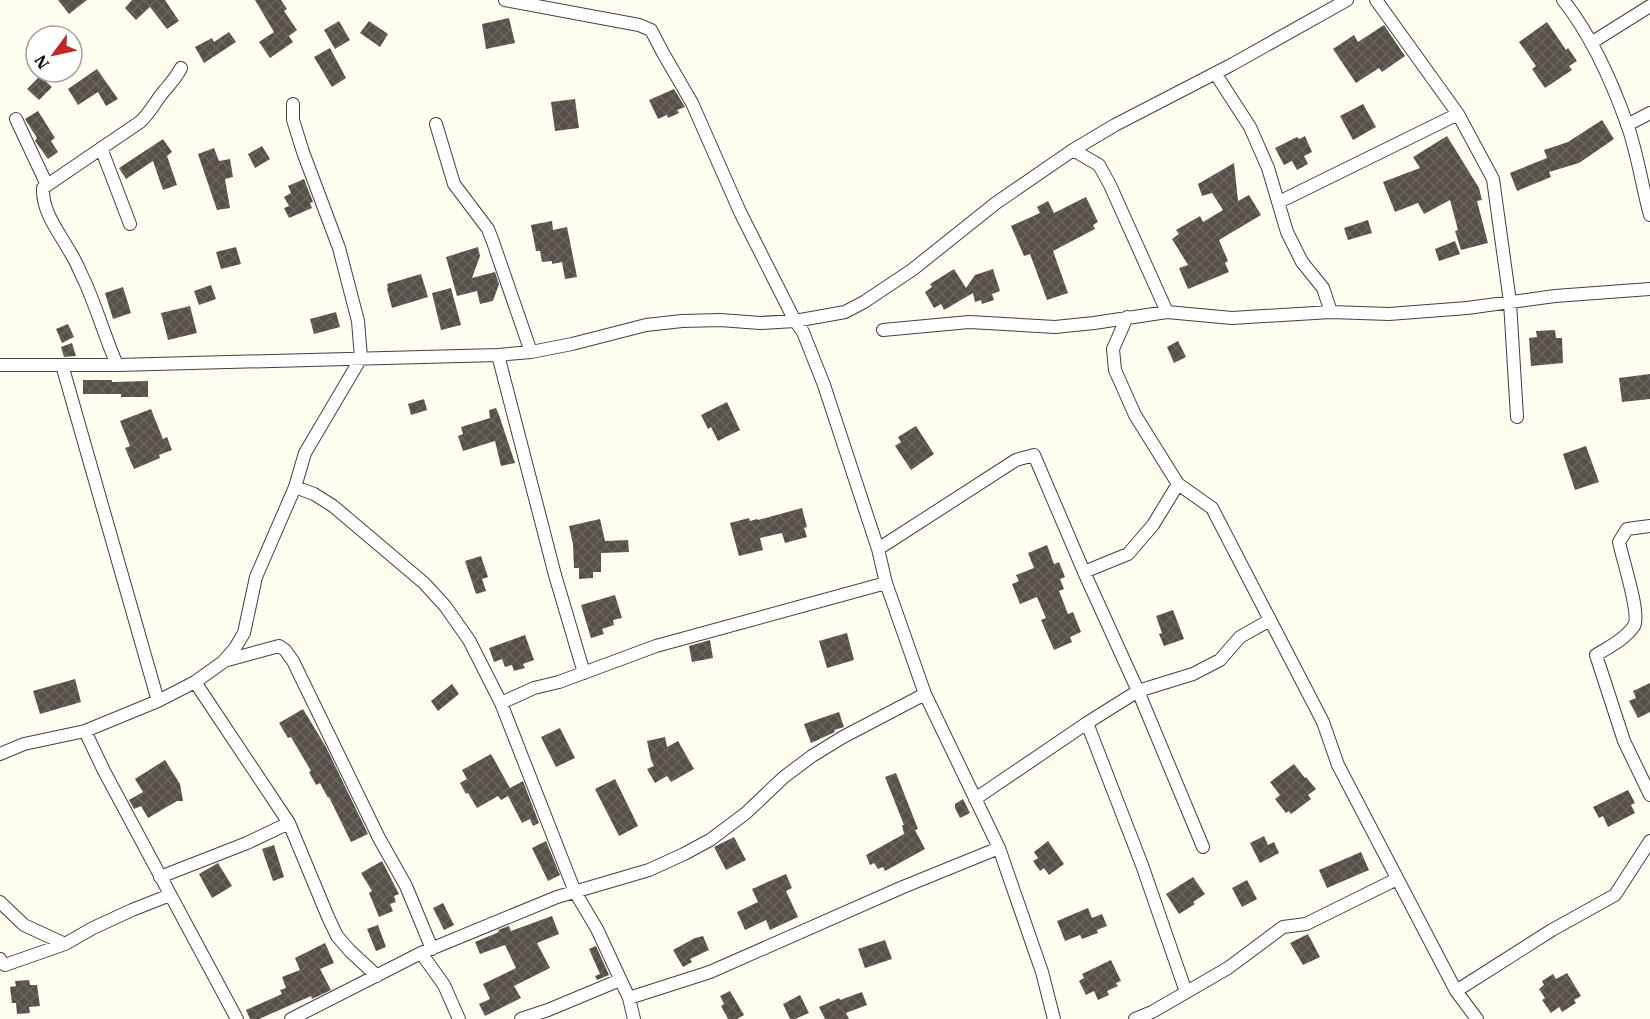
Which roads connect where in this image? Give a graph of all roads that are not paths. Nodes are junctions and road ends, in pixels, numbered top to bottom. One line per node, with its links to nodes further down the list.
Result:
1 (505, 0): 26 (street)
2 (1347, 0): 8 (street)
3 (1376, 0): 11 (street)
4 (1563, 0): 6 (street)
5 (1650, 6): 6 (street)
6 (1591, 43): 14 (street)
7 (181, 68): 15 (street)
8 (1215, 73): 16 (street); 18 (street)
9 (293, 104): 30 (street)
10 (1650, 113): 14 (street)
11 (1458, 114): 18 (street); 22 (street)
12 (16, 119): 17 (street)
13 (436, 124): 28 (street)
14 (1628, 125): 19 (street)
15 (101, 148): 17 (street); 20 (street)
16 (1073, 150): 23 (street); 26 (street)
17 (47, 185): 33 (street)
18 (1279, 202): 24 (street)
19 (1650, 215)
20 (130, 224)
21 (1650, 289): 22 (street)
22 (1510, 302): 24 (street); 34 (street)
23 (1167, 312): 24 (street); 25 (street)
24 (1331, 312)
25 (1127, 317): 27 (street); 35 (street)
26 (795, 321): 28 (street); 38 (street)
27 (882, 330)
28 (531, 352): 29 (street)
29 (498, 355): 30 (street); 43 (street)
30 (361, 358): 33 (street); 36 (street)
31 (0, 365): 32 (street)
32 (62, 365): 33 (street); 47 (street)
33 (117, 365)
34 (1517, 417)
35 (1178, 483): 39 (street); 41 (street)
36 (295, 487): 42 (street); 48 (street)
37 (1650, 526): 52 (street)
38 (878, 549): 39 (street); 40 (street)
39 (1084, 572): 45 (street)
40 (886, 583): 43 (street); 46 (street)
41 (1270, 620): 45 (street); 59 (street)
42 (223, 662): 44 (street); 64 (street)
43 (584, 673): 48 (street)
44 (195, 681): 47 (street); 54 (street)
45 (1138, 691): 49 (street); 56 (street)
46 (925, 694): 53 (street); 60 (street)
47 (158, 700): 50 (street)
48 (501, 703): 60 (street)
49 (1086, 723): 53 (street); 69 (street)
50 (85, 731): 51 (street); 58 (street)
51 (0, 754)
52 (1650, 795)
53 (975, 799): 57 (street)
54 (289, 823): 58 (street); 66 (street)
55 (1650, 841): 68 (street)
56 (1203, 847)
57 (999, 848): 70 (street); 77 (street)
58 (160, 877): 61 (street)
59 (1397, 879): 68 (street); 69 (street)
60 (575, 892): 64 (street); 67 (street)
61 (170, 895): 63 (street); 72 (street)
62 (0, 902): 63 (street)
63 (66, 944): 65 (street)
64 (427, 951): 66 (street); 74 (street)
65 (0, 959)
66 (377, 976): 73 (street)
67 (620, 980): 70 (street); 71 (street)
68 (1456, 991): 79 (street)
69 (1186, 992): 78 (street)
70 (630, 998): 76 (street)
71 (550, 1015): 75 (street)
72 (237, 1019)
73 (291, 1019)
74 (459, 1019)
75 (521, 1019)
76 (634, 1019)
77 (1054, 1019)
78 (1135, 1019)
79 (1477, 1019)

